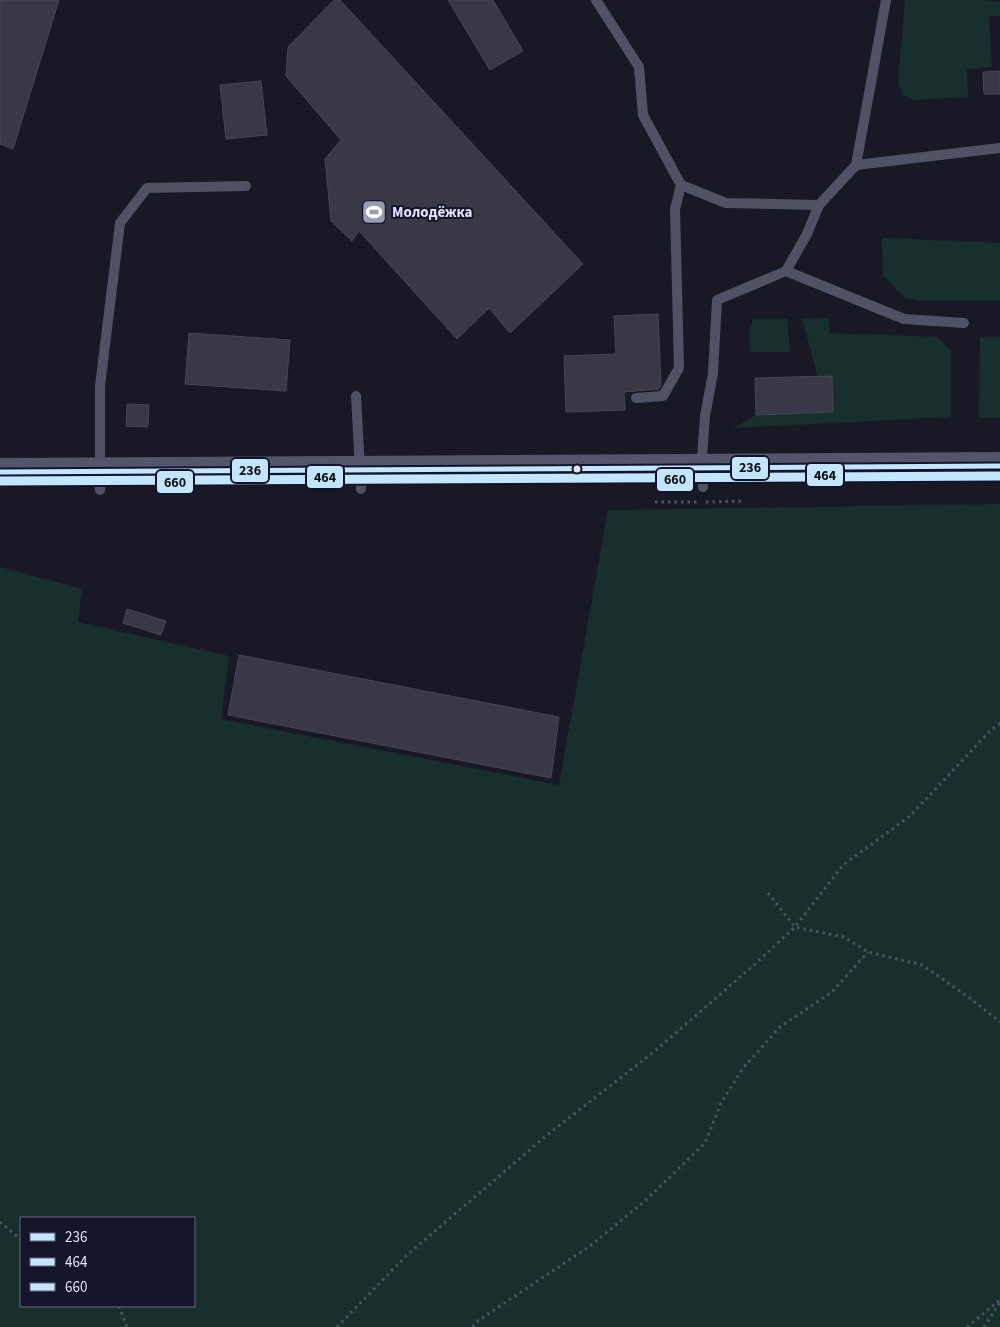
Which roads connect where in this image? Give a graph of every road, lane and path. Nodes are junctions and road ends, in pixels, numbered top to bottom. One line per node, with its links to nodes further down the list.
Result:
1 (596, 0): 5 (lane)
2 (886, 0): 4 (lane)
3 (1000, 148): 4 (lane)
4 (856, 165): 7 (lane)
5 (681, 184): 7 (lane); 11 (lane)
6 (246, 186): 16 (lane)
7 (819, 205): 8 (lane)
8 (786, 271): 9 (lane); 14 (lane)
9 (964, 324)
10 (356, 396): 15 (lane)
11 (636, 398)
12 (1000, 466): 14 (main road)
13 (0, 472): 16 (main road)
14 (702, 478): 15 (main road); 17 (main road)
15 (360, 480): 16 (main road)
16 (100, 481): 18 (main road)
17 (1000, 485)
18 (0, 491)
19 (1000, 723): 21 (path)
20 (768, 892): 21 (path)
21 (795, 927): 22 (path); 29 (path)
22 (868, 952): 23 (path); 30 (path)
23 (1000, 1022)
24 (0, 1222): 25 (path)
25 (20, 1239)
26 (1000, 1301): 31 (path); 32 (path)
27 (120, 1307): 28 (path)
28 (127, 1327)
29 (337, 1327)
30 (473, 1327)
31 (967, 1327)
32 (984, 1327)

